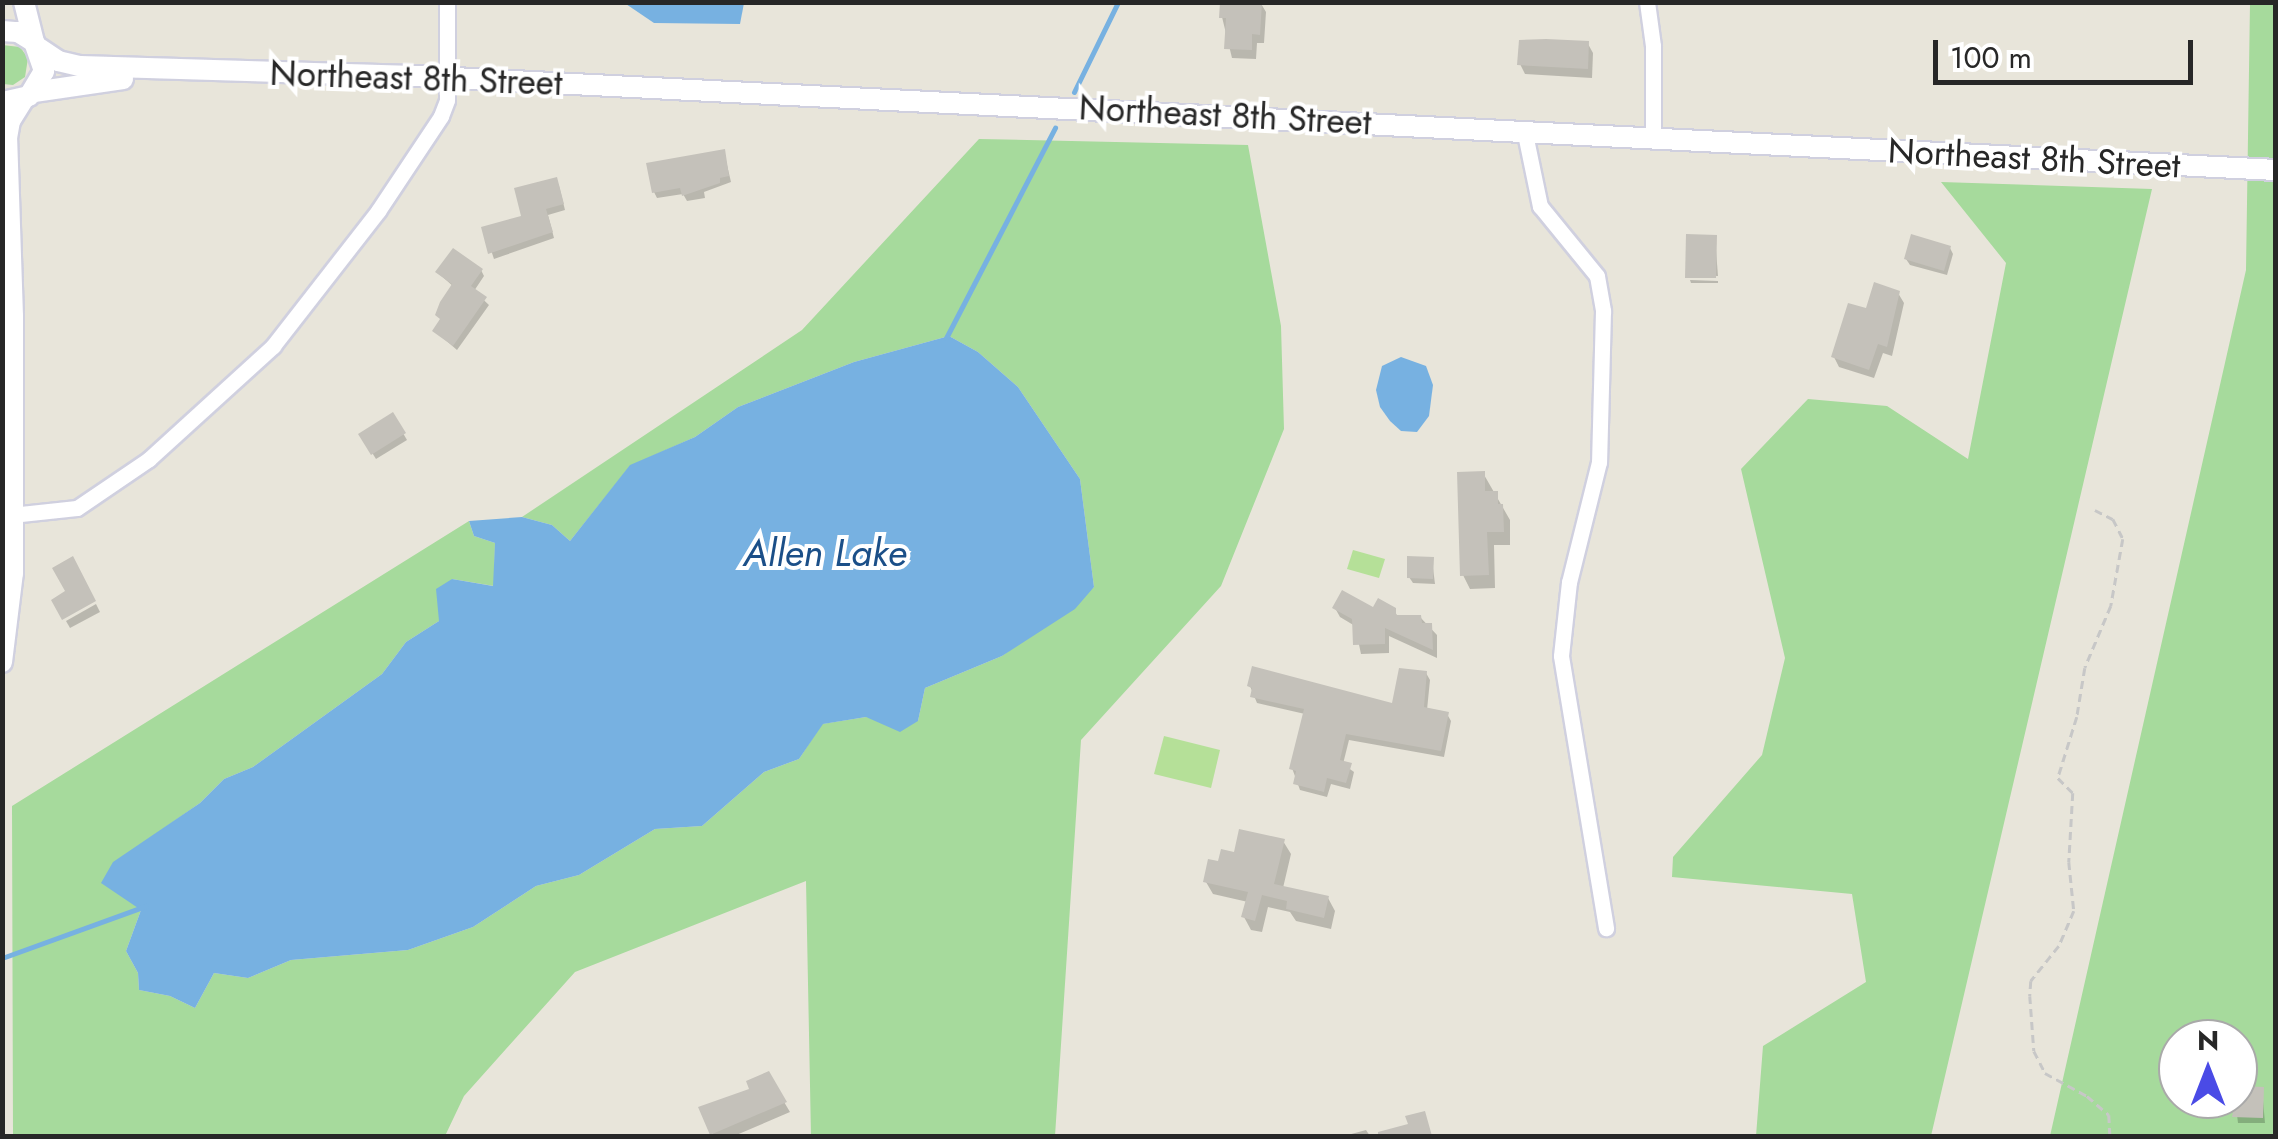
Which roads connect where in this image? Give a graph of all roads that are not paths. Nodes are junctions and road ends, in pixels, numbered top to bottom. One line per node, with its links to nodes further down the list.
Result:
1 (24, 2): 5 (street)
2 (446, 2): 7 (street)
3 (1646, 2): 10 (street)
4 (2, 31): 5 (street, Northeast 8th Street)
5 (37, 45): 6 (street, Northeast 8th Street); 8 (street)
6 (174, 69): 7 (street, Northeast 8th Street); 8 (street, Northeast 8th Street)
7 (446, 78): 9 (street, Northeast 8th Street); 12 (street)
8 (20, 98): 12 (street)
9 (1524, 128): 10 (street, Northeast 8th Street); 15 (street)
10 (1653, 136): 11 (street, Northeast 8th Street)
11 (2276, 170)
12 (8, 516): 13 (street)
13 (6, 620): 14 (street)
14 (2, 662)
15 (1606, 928)

